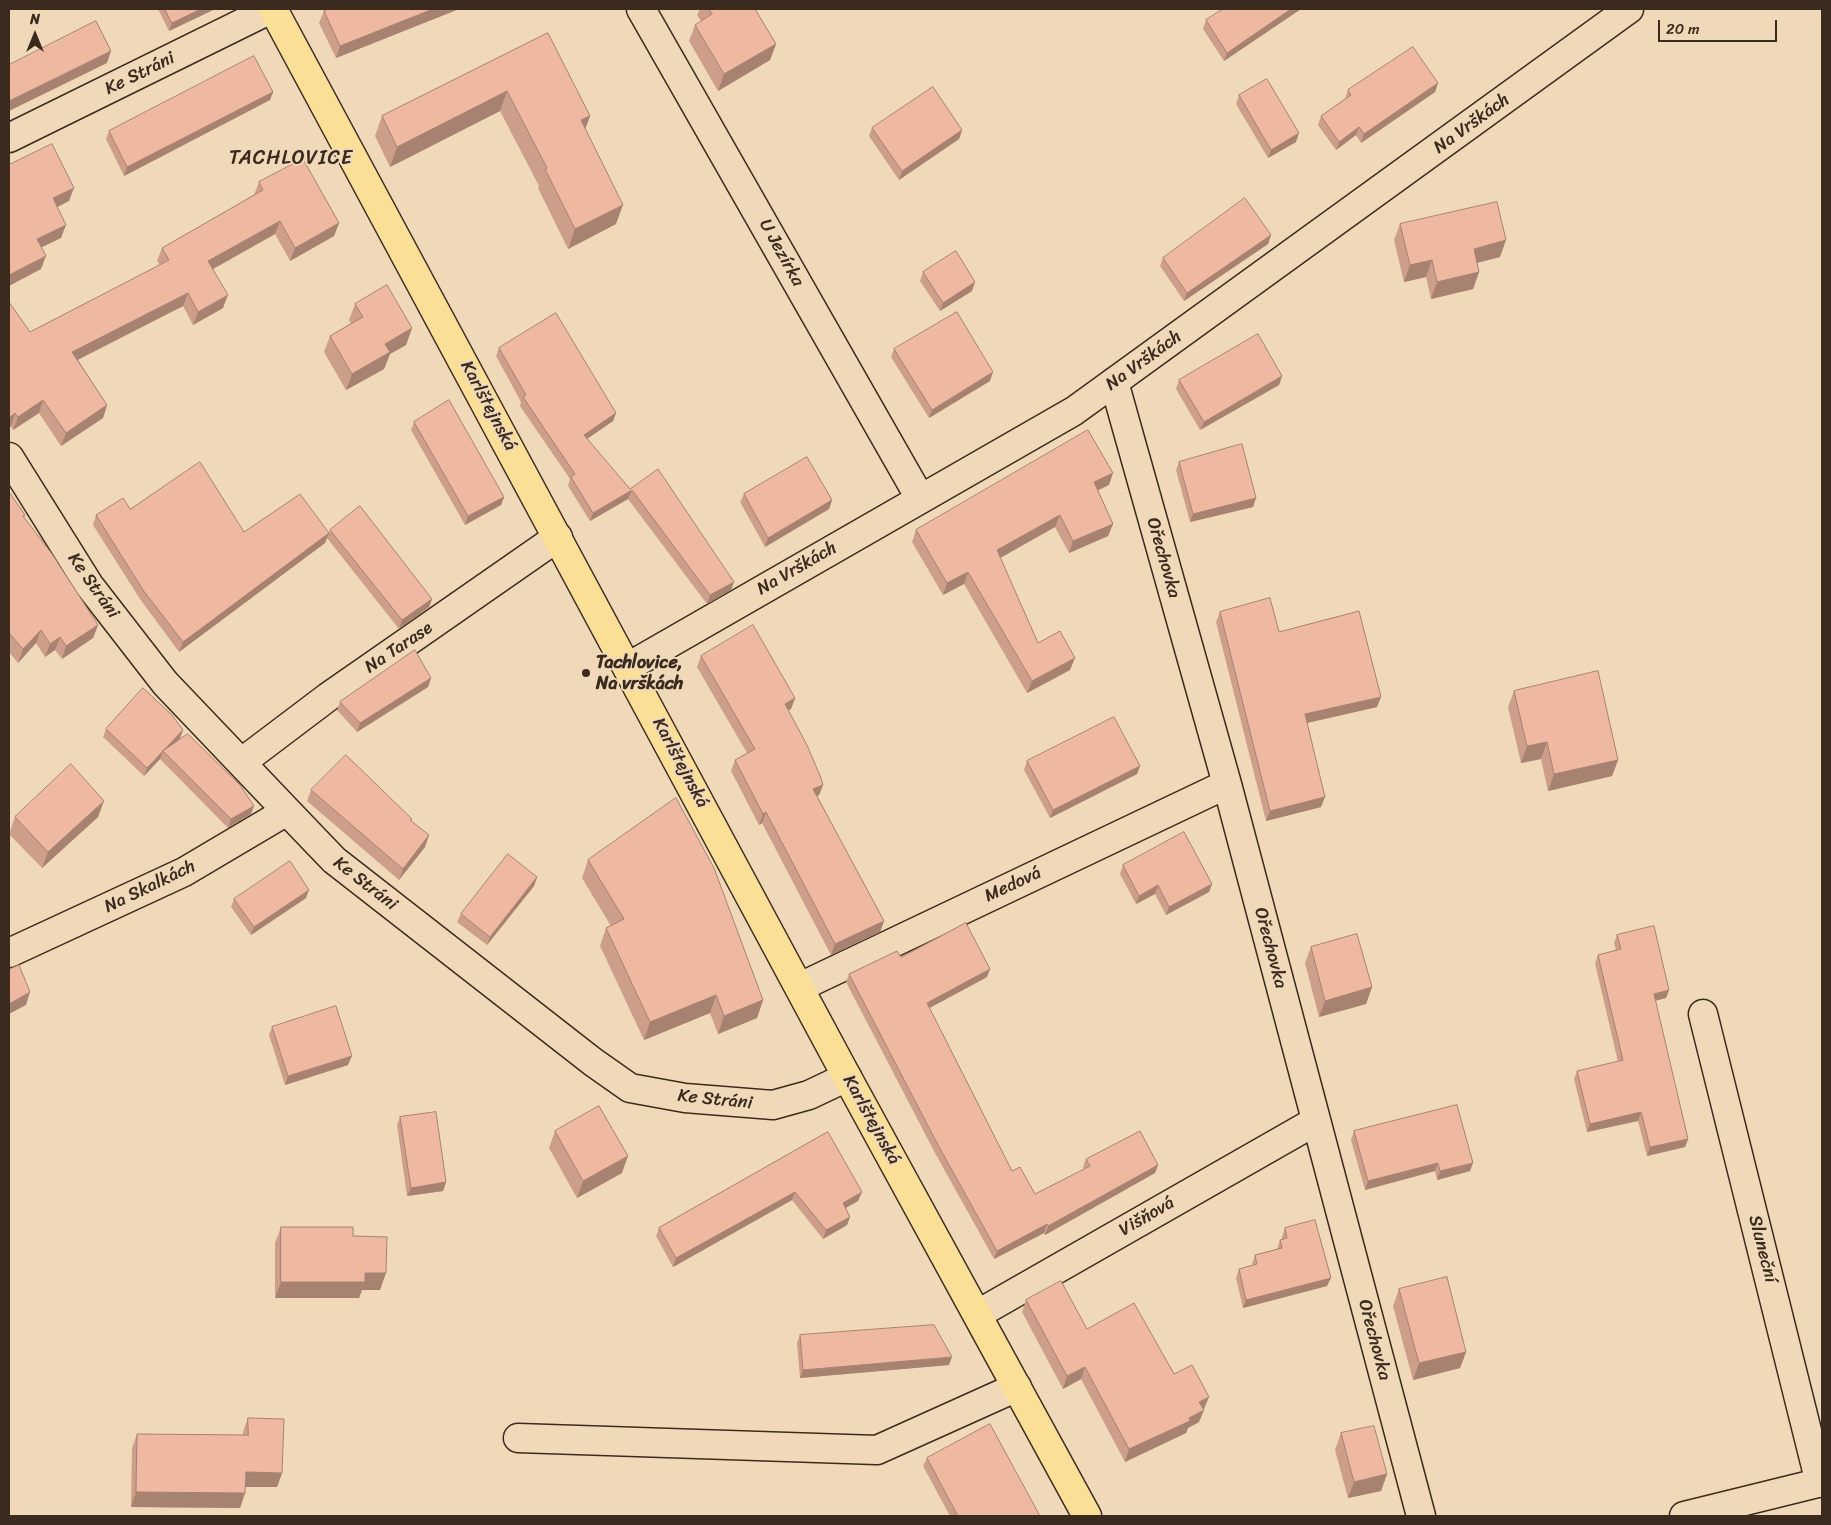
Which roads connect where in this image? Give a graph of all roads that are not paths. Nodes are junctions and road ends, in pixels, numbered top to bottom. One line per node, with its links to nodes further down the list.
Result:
1 (272, 9): 4 (street, Ke Stráni); 8 (main road, Karlštejnská)
2 (641, 9): 7 (street, U Jezírka)
3 (1629, 9): 5 (street, Na Vrškách)
4 (9, 138)
5 (1114, 382): 7 (street, Na Vrškách); 11 (street, Ořechovka)
6 (9, 457): 10 (street, Ke Stráni)
7 (920, 498): 9 (street, Na Vrškách)
8 (558, 537): 9 (main road, Karlštejnská); 10 (street, Na Tarase)
9 (628, 667): 14 (main road, Karlštejnská)
10 (242, 762): 12 (street, Ke Stráni)
11 (1227, 784): 14 (street, Medová); 17 (street, Ořechovka)
12 (287, 811): 13 (street, Na Skalkách); 16 (street, Ke Stráni)
13 (9, 953)
14 (800, 986): 16 (main road, Karlštejnská)
15 (1703, 1014): 21 (street, Sluneční)
16 (847, 1077): 18 (main road, Karlštejnská)
17 (1316, 1120): 18 (street, Višňová); 23 (street, Ořechovka)
18 (978, 1314): 19 (main road, Karlštejnská)
19 (1017, 1387): 20 (street); 22 (main road, Karlštejnská)
20 (518, 1438)
21 (1821, 1483): 24 (street)
22 (1086, 1516)
23 (1421, 1516)
24 (1684, 1516)

